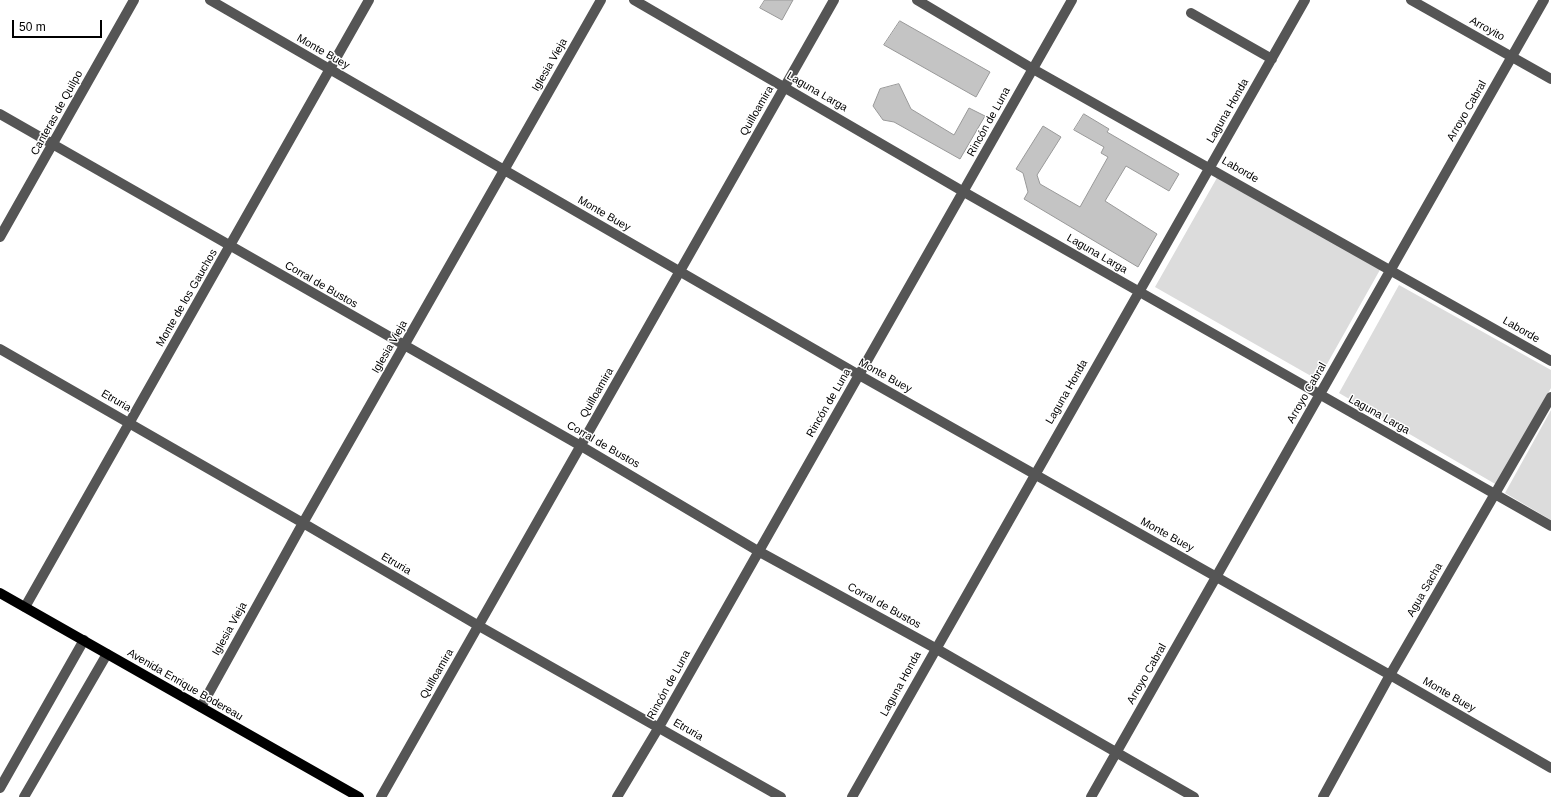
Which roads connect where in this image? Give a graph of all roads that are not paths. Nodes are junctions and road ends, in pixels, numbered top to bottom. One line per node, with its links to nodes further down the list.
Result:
1 (134, 0): 20 (street, Canteras de Quilpo)
2 (210, 0): 16 (street, Monte Buey)
3 (369, 0): 16 (street, Monte de los Gauchos)
4 (601, 0): 22 (street, Iglesia Vieja)
5 (634, 0): 18 (street, Laguna Larga)
6 (834, 0): 18 (street, Quilloamira)
7 (917, 0): 15 (street, Laborde)
8 (1072, 0): 15 (street, Rincón de Luna)
9 (1305, 0): 14 (street, Laguna Honda)
10 (1412, 0): 13 (street, Arroyito)
11 (1544, 0): 13 (street, Arroyo Cabral)
12 (1191, 13): 14 (street)
13 (1512, 56): 17 (street, Arroyito); 26 (street, Arroyo Cabral)
14 (1272, 59): 21 (street, Laguna Honda)
15 (1033, 69): 21 (street, Laborde); 23 (street, Rincón de Luna)
16 (329, 70): 22 (street, Monte Buey); 25 (street, Monte de los Gauchos)
17 (1551, 79)
18 (785, 87): 23 (street, Laguna Larga); 27 (street, Quilloamira)
19 (0, 114): 20 (street, Corral de Bustos)
20 (53, 145): 24 (street, Canteras de Quilpo); 25 (street, Corral de Bustos)
21 (1209, 166): 26 (street, Laborde); 28 (street, Laguna Honda)
22 (504, 170): 27 (street, Monte Buey); 29 (street, Iglesia Vieja)
23 (964, 192): 28 (street, Laguna Larga); 32 (street, Rincón de Luna)
24 (0, 237)
25 (230, 246): 29 (street, Corral de Bustos); 35 (street, Monte de los Gauchos)
26 (1391, 270): 31 (street, Laborde); 33 (street, Arroyo Cabral)
27 (680, 271): 32 (street, Monte Buey); 36 (street, Quilloamira)
28 (1139, 292): 33 (street, Laguna Larga); 37 (street, Laguna Honda)
29 (405, 346): 36 (street, Corral de Bustos); 39 (street, Iglesia Vieja)
30 (0, 349): 35 (street, Etruria)
31 (1551, 361)
32 (859, 375): 37 (street, Monte Buey); 41 (street, Rincón de Luna)
33 (1320, 396): 38 (street, Laguna Larga); 42 (street, Arroyo Cabral)
34 (1551, 397): 38 (street, Agua Sacha)
35 (129, 422): 39 (street, Etruria); 44 (street, Monte de los Gauchos)
36 (581, 446): 41 (street, Corral de Bustos); 45 (street, Quilloamira)
37 (1035, 474): 42 (street, Monte Buey); 47 (street, Laguna Honda)
38 (1496, 494): 40 (street, Laguna Larga); 49 (street, Agua Sacha)
39 (303, 523): 45 (street, Etruria); 50 (street, Iglesia Vieja)
40 (1551, 526)
41 (758, 550): 47 (street, Corral de Bustos); 51 (street, Rincón de Luna)
42 (1217, 576): 49 (street, Monte Buey); 52 (street, Arroyo Cabral)
43 (0, 593): 44 (main road, Avenida Enrique Bodereau)
44 (24, 607): 46 (main road, Avenida Enrique Bodereau)
45 (479, 626): 51 (street, Etruria); 57 (street, Quilloamira)
46 (84, 640): 48 (main road, Avenida Enrique Bodereau); 54 (street)
47 (935, 648): 52 (street, Corral de Bustos); 60 (street, Laguna Honda)
48 (108, 654): 50 (main road, Avenida Enrique Bodereau); 55 (street)
49 (1390, 675): 53 (street, Monte Buey); 63 (street, Agua Sacha)
50 (200, 707): 56 (main road, Avenida Enrique Bodereau)
51 (659, 727): 58 (street, Rincón de Luna); 59 (street, Etruria)
52 (1117, 751): 61 (street, Arroyo Cabral); 62 (street, Corral de Bustos)
53 (1551, 768)
54 (0, 788)
55 (24, 797)
56 (359, 797)
57 (381, 797)
58 (617, 797)
59 (781, 797)
60 (852, 797)
61 (1091, 797)
62 (1194, 797)
63 (1323, 797)

